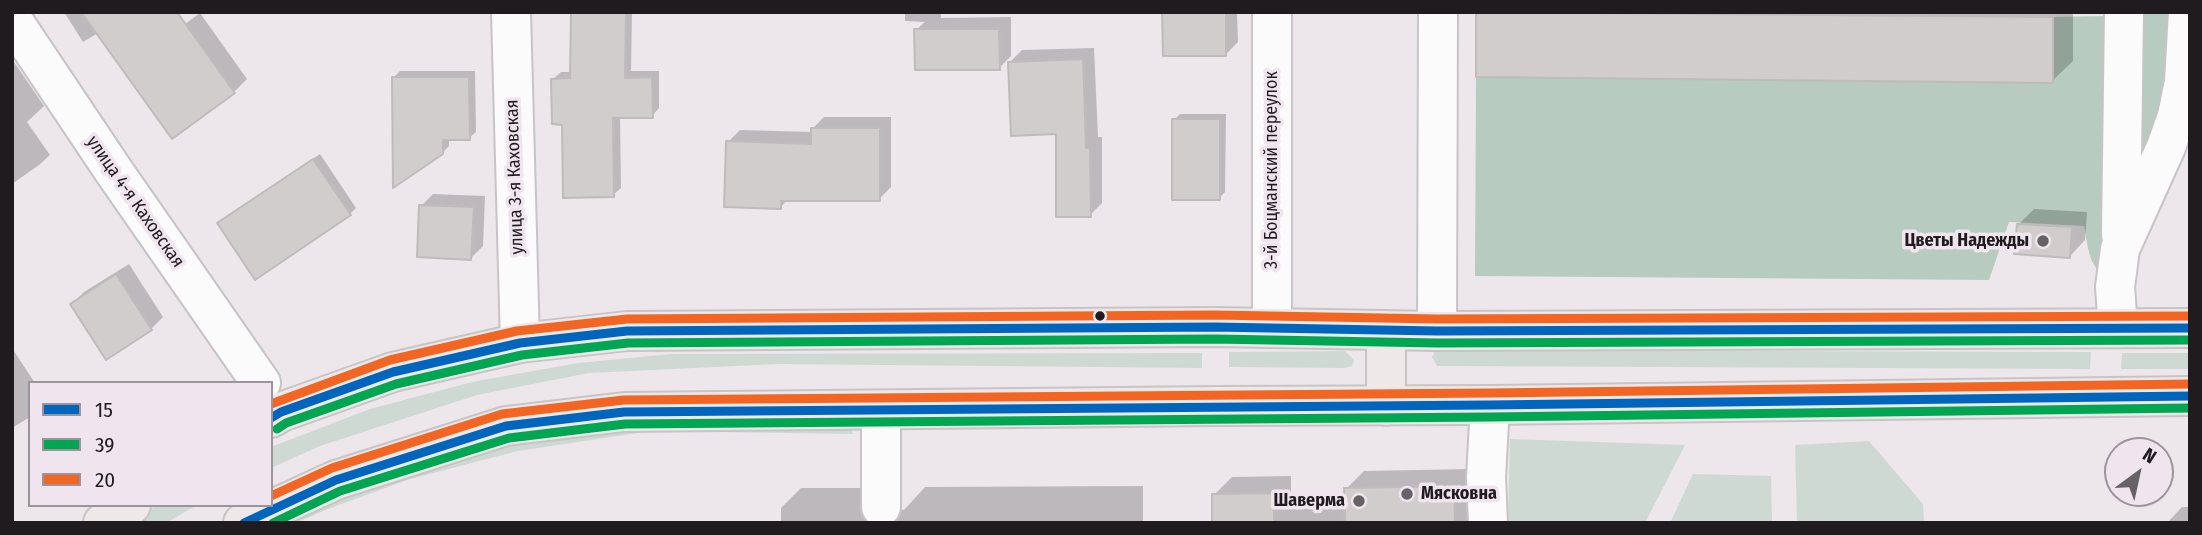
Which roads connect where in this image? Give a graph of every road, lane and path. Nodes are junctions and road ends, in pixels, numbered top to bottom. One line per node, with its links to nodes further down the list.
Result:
1 (511, 12): 13 (street, улица 3-я Каховская)
2 (1272, 12): 8 (street, 3-й Боцманский переулок)
3 (1438, 12): 12 (street)
4 (2123, 12): 7 (street)
5 (2188, 12): 7 (street)
6 (12, 19): 14 (street, улица 4-я Каховская)
7 (2120, 249): 9 (street)
8 (1272, 327): 11 (main road); 13 (main road)
9 (2118, 328): 10 (main road); 12 (main road)
10 (2190, 328)
11 (1386, 330): 12 (main road); 18 (main road)
12 (1437, 331)
13 (520, 342): 16 (main road)
14 (256, 381)
15 (2190, 396): 17 (main road)
16 (273, 402)
17 (1490, 405): 18 (main road); 24 (street)
18 (1386, 406): 19 (main road)
19 (881, 410): 21 (street); 23 (main road)
20 (128, 507): 22 (main road)
21 (881, 507)
22 (103, 523)
23 (243, 523)
24 (1488, 523)

